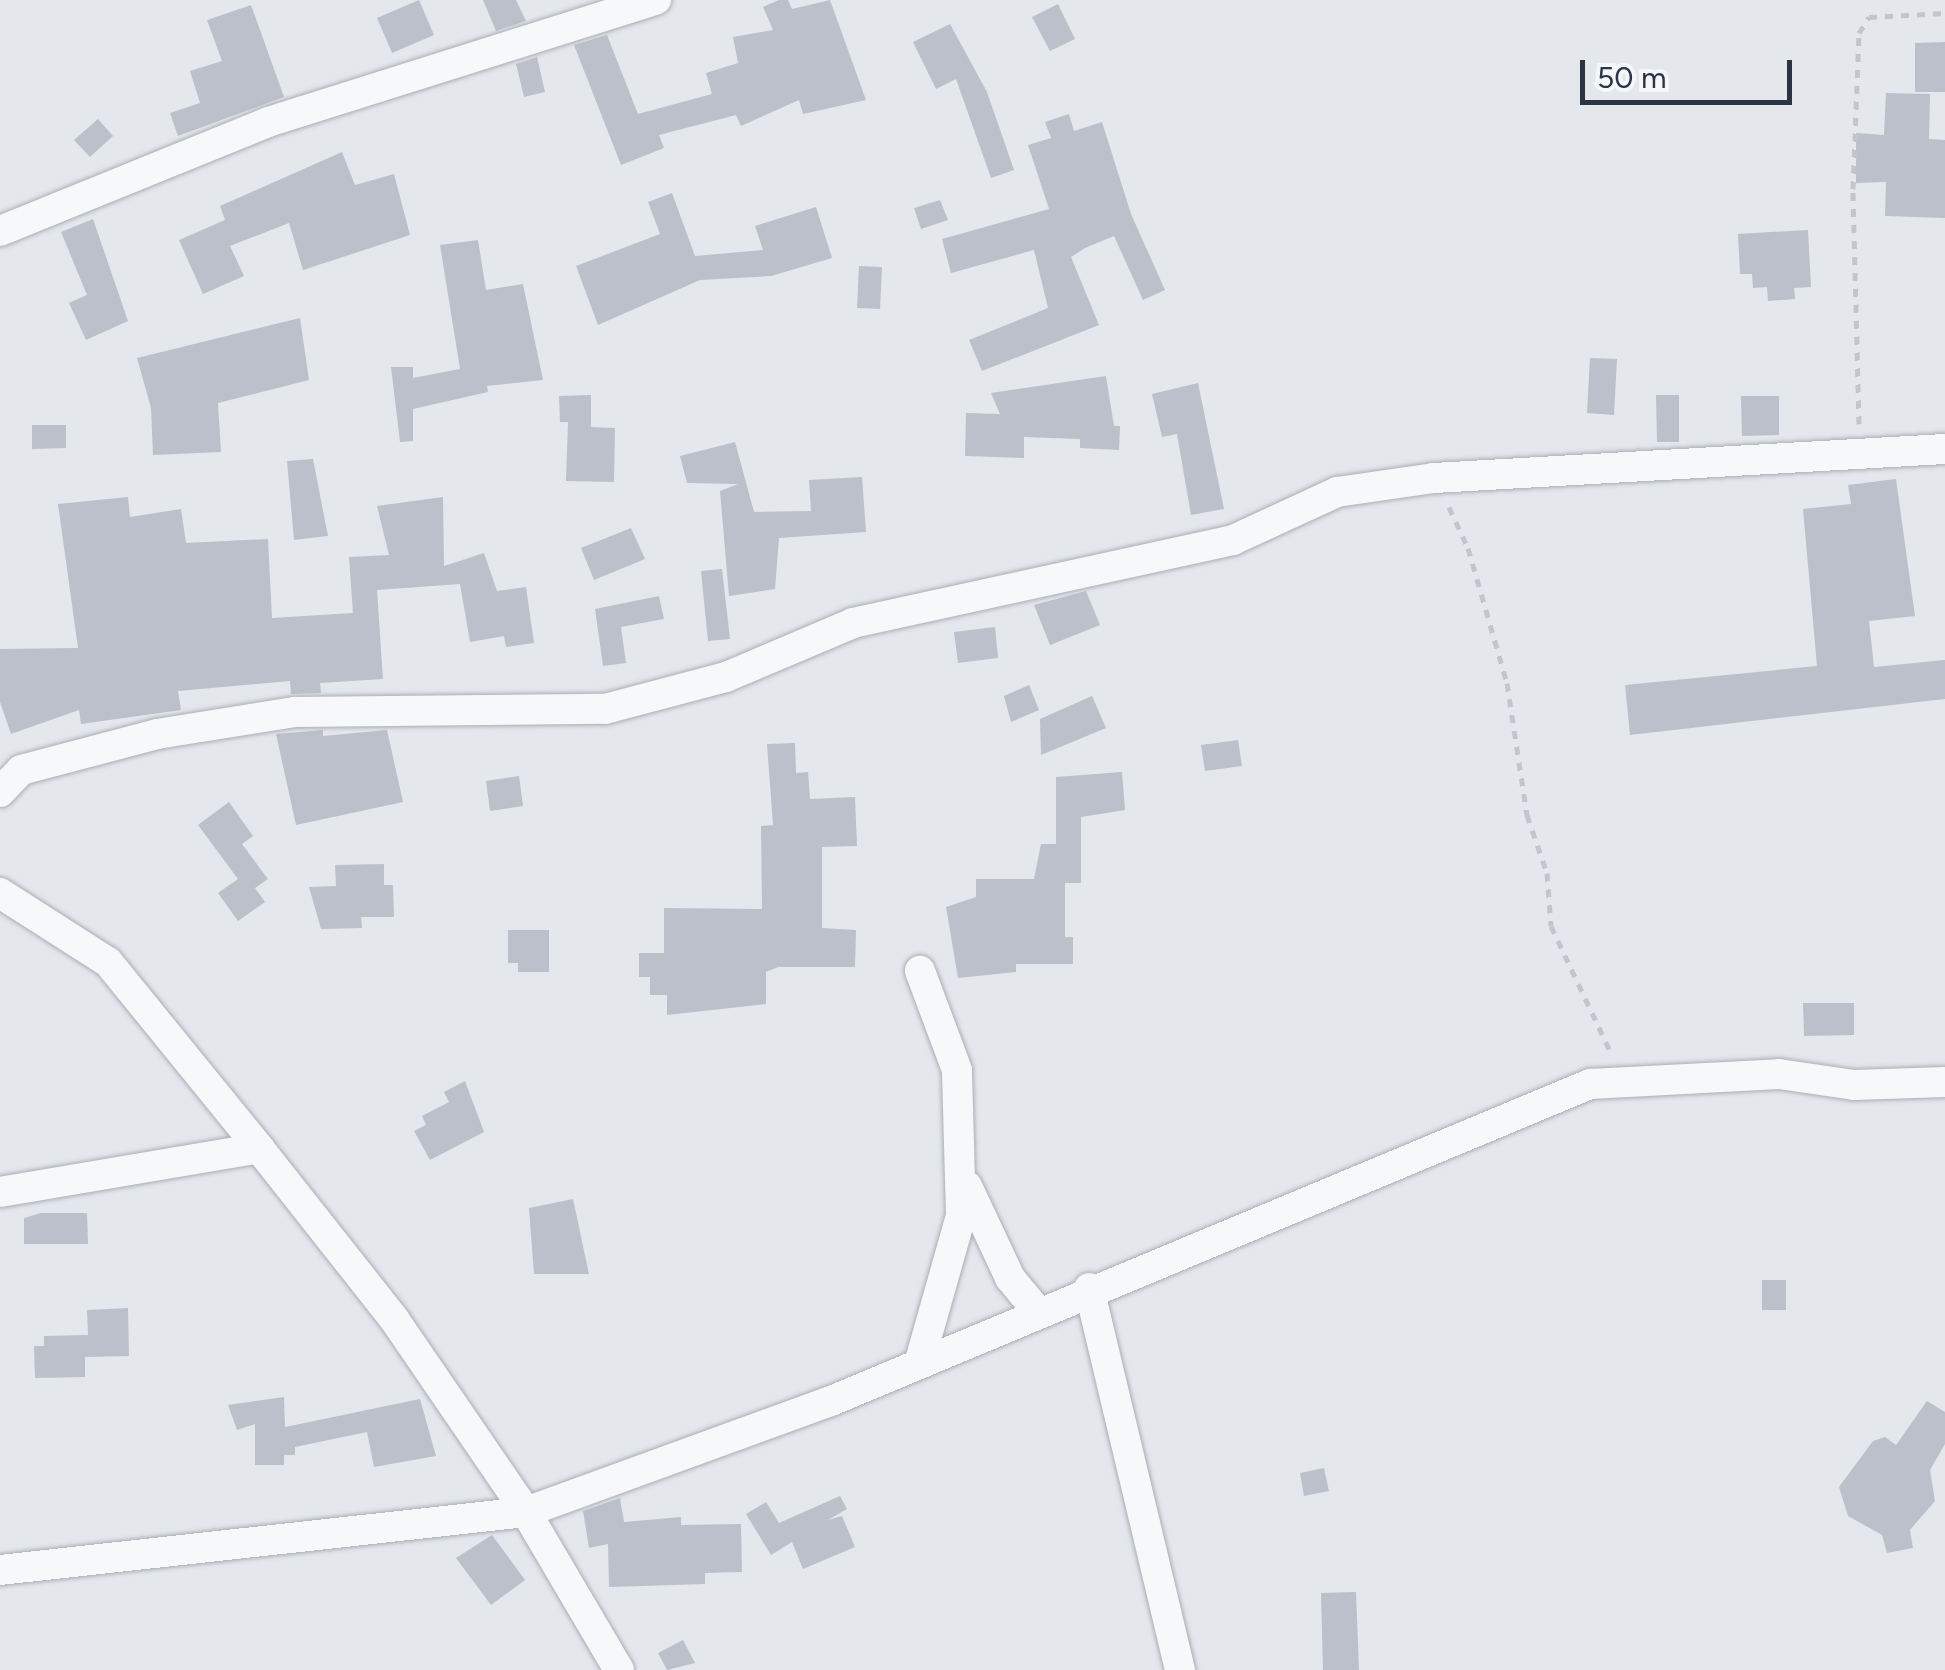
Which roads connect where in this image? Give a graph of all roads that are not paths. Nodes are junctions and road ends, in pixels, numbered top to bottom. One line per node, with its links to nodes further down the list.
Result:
1 (656, 0): 2 (street)
2 (0, 231)
3 (1945, 449): 4 (street)
4 (0, 792)
5 (0, 893): 8 (street)
6 (920, 971): 9 (street)
7 (1945, 1082): 11 (street)
8 (259, 1148): 10 (street); 14 (street)
9 (958, 1151): 12 (street); 13 (street)
10 (0, 1192)
11 (1089, 1288): 12 (street); 17 (street)
12 (1039, 1314): 13 (street)
13 (919, 1364): 14 (street)
14 (526, 1512): 15 (street); 16 (street)
15 (0, 1570)
16 (619, 1670)
17 (1180, 1670)

